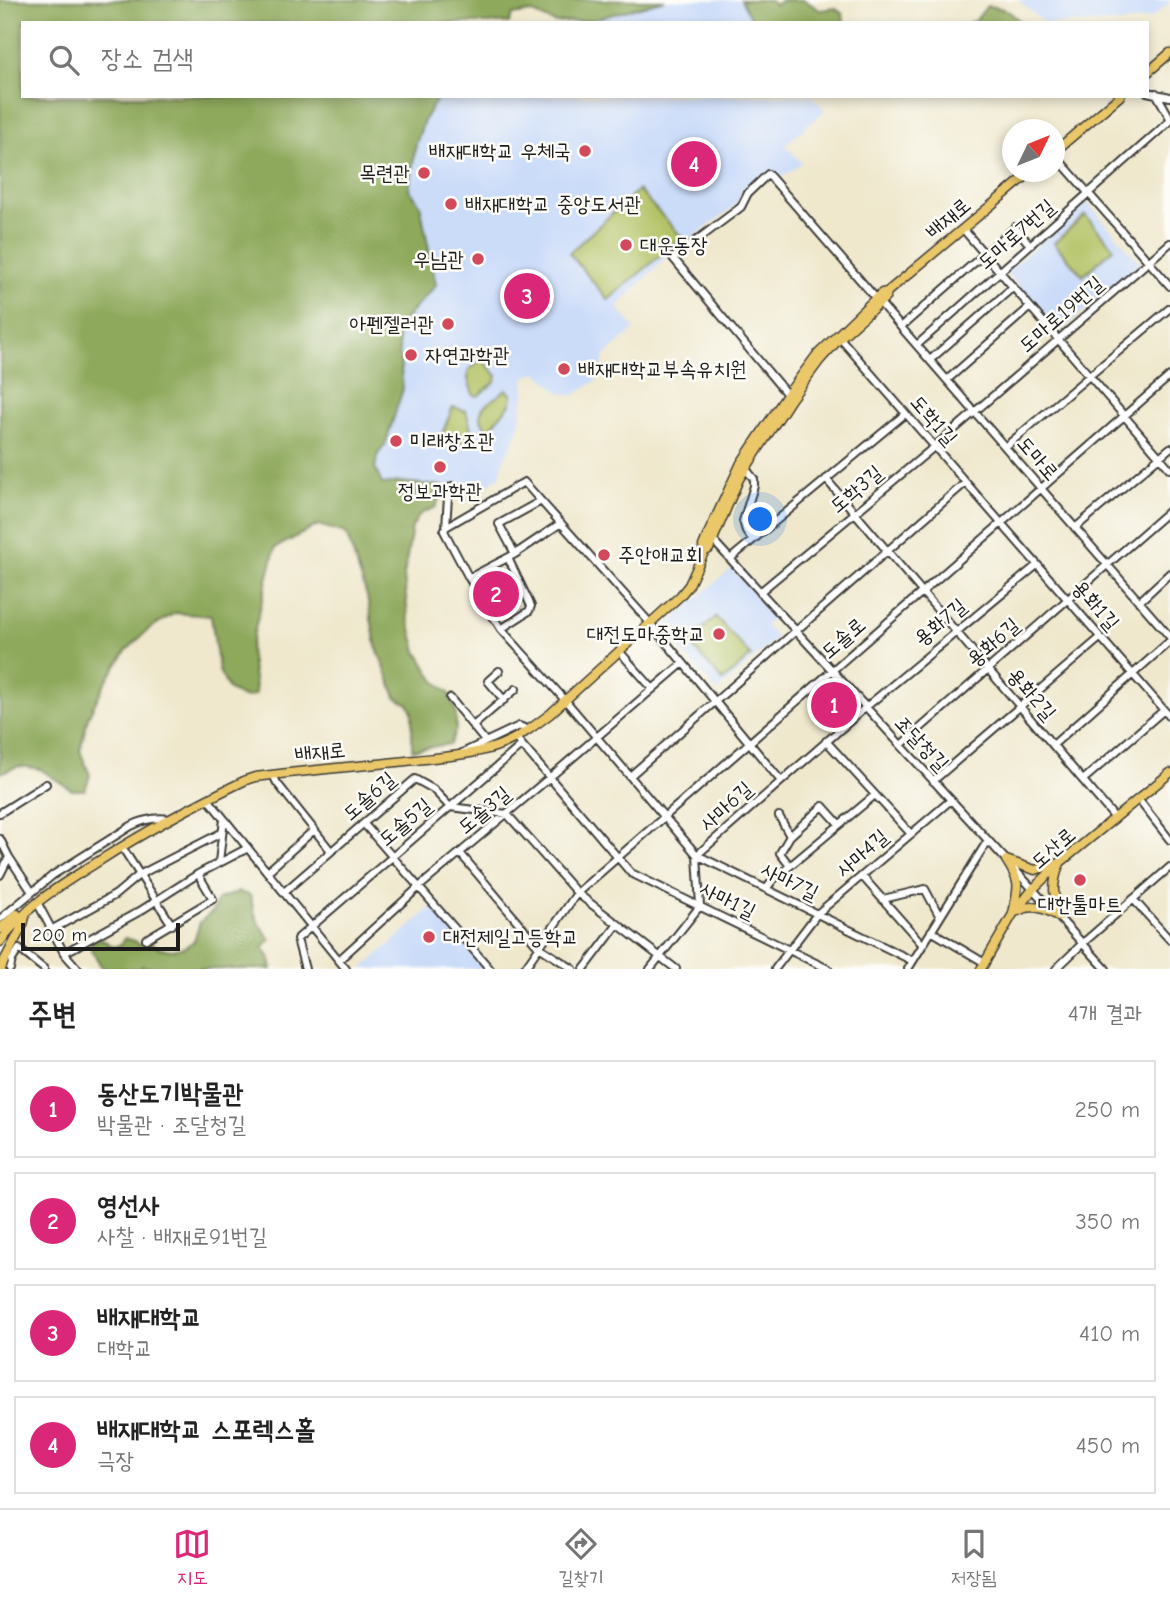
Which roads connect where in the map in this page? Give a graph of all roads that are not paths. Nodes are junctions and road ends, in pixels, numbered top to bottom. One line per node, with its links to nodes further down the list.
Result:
1 (1170, 53): 2 (main road)
2 (1149, 71)
3 (1149, 92): 4 (street)
4 (1156, 93): 5 (street); 7 (street)
5 (1170, 97)
6 (1119, 98): 8 (main road)
7 (1170, 120): 11 (street, 도마로7번길)
8 (1065, 144)
9 (1065, 165): 11 (street)
10 (1019, 182): 12 (main road, 배재로)
11 (1089, 193): 14 (street, 도마로7번길); 16 (street)
12 (962, 229): 15 (street); 20 (main road, 배재로)
13 (1170, 243): 16 (street, 도마로19번길)
14 (1030, 245): 15 (street); 17 (street, 도마로7번길)
15 (984, 254): 17 (street); 23 (street)
16 (1149, 261): 18 (street); 25 (street, 도마로19번길)
17 (1000, 272): 19 (street); 26 (street, 도마로7번길)
18 (1170, 286)
19 (1013, 287): 21 (street); 28 (street)
20 (878, 300): 23 (street, 도마로); 24 (main road, 배재로); 27 (main road, 배재로); 32 (street)
21 (1030, 307): 25 (street); 31 (street)
22 (1170, 308): 29 (street)
23 (901, 327): 26 (street, 도마로)
24 (840, 338): 27 (main road, 배재로); 34 (street, 도학1길)
25 (1058, 340): 29 (street); 33 (street, 도마로19번길)
26 (917, 345): 28 (street, 도마로)
27 (818, 358): 32 (main road, 배재로)
28 (930, 360): 31 (street, 도마로)
29 (1090, 376): 35 (street); 38 (street)
30 (1170, 376): 35 (street, 도솔로)
31 (947, 380): 33 (street, 도마로)
32 (789, 397): 36 (main road, 배재로)
33 (975, 412): 37 (street, 도학3길); 38 (street, 도마로)
34 (905, 414): 37 (street, 도학1길); 43 (street)
35 (1124, 416): 40 (street); 46 (street, 도솔로)
36 (757, 444): 41 (main road, 배재로); 54 (main road, 배재로)
37 (934, 447): 44 (street, 도학1길); 49 (street, 도학3길)
38 (1005, 447): 46 (street, 도마로)
39 (1170, 448): 40 (street)
40 (1159, 457): 42 (street); 53 (street)
41 (745, 468): 54 (main road, 배재로); 55 (street)
42 (1170, 469)
43 (826, 479): 49 (street, 용화2길); 55 (street)
44 (965, 483): 51 (street, 도학1길); 56 (street)
45 (452, 486): 52 (street)
46 (1041, 489): 51 (street, 도솔로); 53 (street, 도마로)
47 (541, 501): 50 (street); 52 (street); 57 (street)
48 (1170, 510): 60 (street, 용화6길)
49 (855, 513): 56 (street, 용화2길); 63 (street, 도학3길)
50 (561, 523): 57 (street); 67 (street)
51 (1001, 524): 59 (street, 용화1길); 64 (street, 도솔로)
52 (446, 527): 62 (street, 사마7길)
53 (1075, 528): 60 (street, 도마로)
54 (710, 537): 58 (street, 조달청길); 67 (main road, 배재로)
55 (753, 540): 58 (street)
56 (887, 551): 64 (street, 용화2길); 69 (street)
57 (511, 556): 62 (street); 68 (street)
58 (730, 559): 63 (street, 조달청길)
59 (1037, 565): 65 (street, 용화1길); 70 (street, 용화7길)
60 (1108, 565): 65 (street, 용화6길); 66 (street, 도마로)
61 (1170, 573): 66 (street)
62 (469, 578): 68 (street, 사마7길)
63 (760, 592): 69 (street, 조달청길)
64 (922, 592): 70 (street, 용화2길); 77 (street, 도솔로)
65 (1068, 600): 71 (street, 용화1길); 75 (street, 용화6길)
66 (1139, 601): 72 (street, 도마로)
67 (649, 623): 73 (main road, 배재로); 74 (street)
68 (501, 629): 83 (street, 사마7길)
69 (796, 632): 77 (street, 조달청길); 84 (street)
70 (956, 632): 75 (street, 용화2길); 86 (street, 용화7길)
71 (1100, 638): 78 (street, 용화1길); 85 (street)
72 (1170, 639): 78 (street)
73 (619, 651): 80 (street); 83 (main road, 배재로)
74 (683, 663): 80 (street, 도솔3길); 84 (street)
75 (988, 669): 85 (street, 용화2길); 97 (street, 용화6길)
76 (499, 671): 82 (street)
77 (832, 671): 86 (street, 조달청길); 95 (street, 도솔로)
78 (1133, 675): 87 (street, 용화1길); 96 (street)
79 (516, 689): 82 (street)
80 (653, 689): 91 (street, 도솔3길)
81 (450, 698): 89 (street)
82 (504, 700): 89 (street)
83 (565, 700): 90 (main road, 배재로); 91 (street, 사마7길)
84 (715, 702): 95 (street); 101 (street)
85 (1020, 706): 96 (street, 용화2길); 105 (street)
86 (866, 707): 93 (street, 사마6길); 97 (street, 조달청길)
87 (1164, 710): 88 (street, 용화1길); 104 (street)
88 (1170, 717)
89 (473, 726): 92 (street)
90 (529, 730): 92 (street); 94 (main road, 배재로)
91 (596, 737): 101 (street, 사마7길); 102 (street, 도솔3길)
92 (485, 741): 98 (street)
93 (826, 741): 103 (street, 사마6길); 107 (street)
94 (519, 742): 98 (main road, 배재로); 102 (street); 111 (street, 도솔5길)
95 (750, 743): 103 (street); 115 (street, 도솔로)
96 (1053, 745): 104 (street, 용화2길)
97 (901, 746): 105 (street, 조달청길)
98 (458, 755): 100 (main road, 배재로)
99 (1170, 773): 109 (main road, 도산로)
100 (272, 775): 108 (main road, 배재로); 122 (street)
101 (630, 776): 115 (street, 사마7길)
102 (549, 778): 113 (street, 도솔3길); 137 (street)
103 (781, 780): 134 (street, 사마6길)
104 (1083, 780): 116 (street, 용화2길)
105 (933, 781): 110 (street, 조달청길)
106 (46, 784): 112 (street)
107 (875, 794): 121 (street); 125 (street)
108 (208, 799): 117 (main road, 배재로); 118 (street)
109 (1138, 799): 116 (main road, 도산로); 129 (street)
110 (951, 800): 125 (street, 사마4길); 128 (street, 조달청길)
111 (450, 807): 113 (street); 120 (street, 도솔6길); 135 (street, 도솔5길)
112 (0, 813)
113 (507, 814): 133 (street, 도솔3길); 153 (street)
114 (779, 816): 126 (street)
115 (664, 817): 134 (street, 사마7길); 137 (street, 도솔로)
116 (1115, 818): 140 (main road, 도산로)
117 (171, 819): 119 (street); 123 (main road, 배재로)
118 (224, 819): 124 (street); 131 (street)
119 (141, 821): 123 (street); 151 (street)
120 (364, 824): 132 (street, 도솔6길); 135 (street)
121 (839, 824): 126 (street); 141 (street)
122 (314, 830): 132 (street); 143 (street)
123 (149, 831): 130 (main road, 배재로)
124 (221, 833): 139 (street); 146 (street)
125 (911, 834): 147 (street, 사마4길)
126 (790, 836): 141 (street)
127 (0, 839): 136 (street)
128 (988, 840): 138 (street, 조달청길); 162 (street)
129 (1170, 840)
130 (122, 847): 146 (street); 155 (main road, 배재로)
131 (248, 848): 139 (street); 143 (street)
132 (331, 851): 152 (street, 도솔6길)
133 (460, 853): 148 (street, 도솔3길); 176 (street)
134 (697, 855): 149 (street, 사마7길); 158 (street, 사마6길)
135 (391, 857): 148 (street); 167 (street, 도솔5길)
136 (9, 858): 145 (street); 151 (street)
137 (618, 858): 153 (street, 도솔로); 158 (street, 사마1길)
138 (1006, 860): 140 (main road); 150 (street, 조달청길); 161 (main road)
139 (219, 862): 144 (street)
140 (1061, 862): 150 (main road, 도산로); 163 (main road)
141 (790, 866): 149 (street)
142 (1170, 867): 154 (street)
143 (267, 872): 152 (street)
144 (198, 874): 156 (street); 166 (street)
145 (0, 875)
146 (139, 875): 156 (street); 169 (street)
147 (862, 876): 157 (street); 160 (street, 사마4길)
148 (419, 887): 180 (street, 도솔3길); 188 (street)
149 (766, 889): 160 (street, 사마7길)
150 (1033, 889): 161 (main road, 도산로); 163 (street, 조달청길)
151 (32, 892): 164 (street)
152 (284, 892): 167 (street)
153 (577, 893): 165 (street); 176 (street, 도솔로)
154 (1133, 898): 172 (street); 174 (street)
155 (40, 899): 159 (main road, 배재로); 168 (main road); 169 (street)
156 (156, 899): 166 (street); 178 (street)
157 (883, 899): 162 (street); 175 (street)
158 (701, 906): 177 (street, 사마1길); 179 (street)
159 (27, 911): 173 (main road, 배재로); 182 (main road)
160 (817, 914): 177 (street, 사마4길); 181 (street, 사마7길)
161 (1013, 914): 163 (main road); 183 (main road, 도산로)
162 (940, 917): 170 (street)
163 (1059, 917): 174 (street, 조달청길)
164 (0, 919)
165 (618, 924): 179 (street); 191 (street)
166 (172, 925): 171 (street)
167 (311, 926): 180 (street); 186 (street)
168 (0, 929)
169 (51, 930): 178 (street)
170 (931, 931): 175 (street); 183 (street)
171 (146, 939)
172 (1170, 940)
173 (0, 942)
174 (1083, 943): 197 (street); 198 (street, 조달청길)
175 (923, 945): 181 (street)
176 (539, 947): 189 (street, 도솔로); 190 (street)
177 (790, 950): 194 (street, 사마4길); 195 (street, 사마1길)
178 (64, 953): 185 (street)
179 (659, 956): 192 (street); 193 (street)
180 (339, 960): 187 (street)
181 (913, 961): 196 (street)
182 (5, 966): 184 (street)
183 (983, 966)
184 (44, 969)
185 (78, 969)
186 (305, 969)
187 (346, 969)
188 (489, 969)
189 (524, 969)
190 (573, 969)
191 (584, 969)
192 (650, 969)
193 (676, 969)
194 (775, 969)
195 (828, 969)
196 (908, 969)
197 (1056, 969)
198 (1107, 969)

